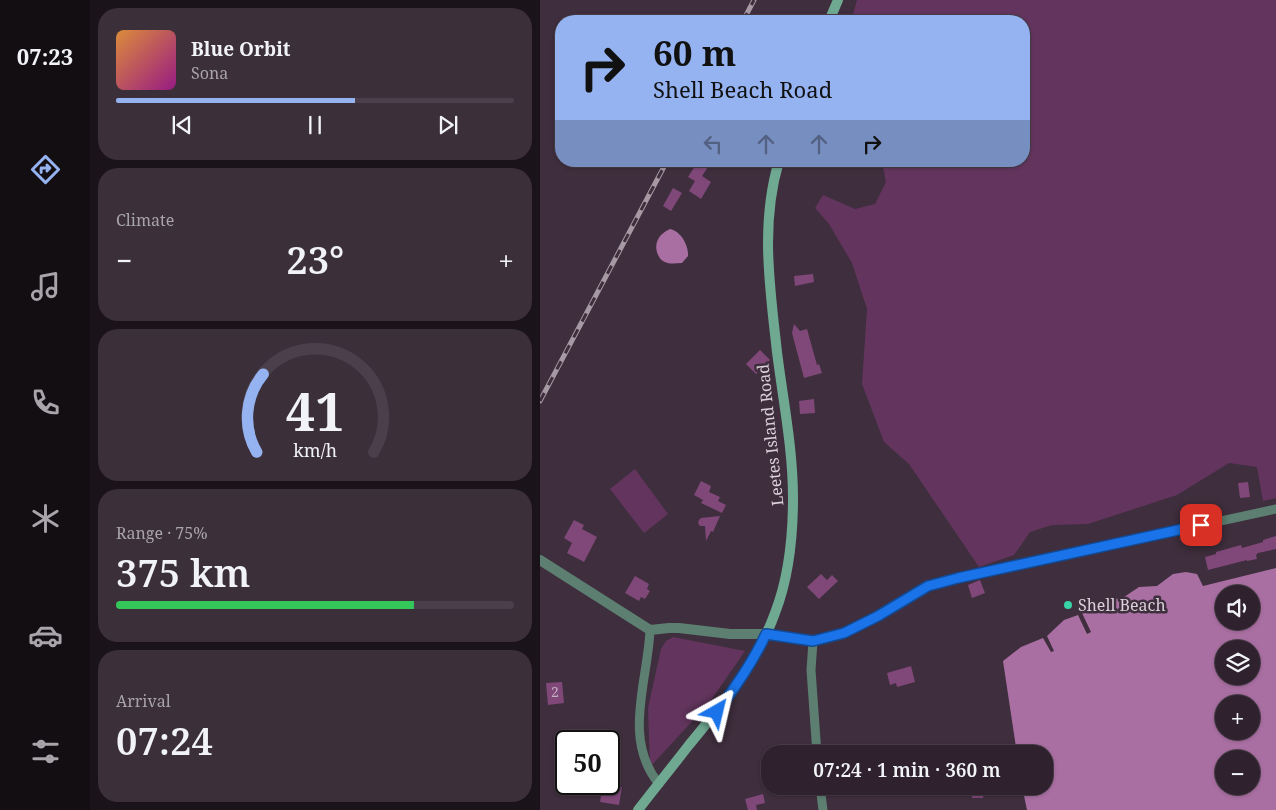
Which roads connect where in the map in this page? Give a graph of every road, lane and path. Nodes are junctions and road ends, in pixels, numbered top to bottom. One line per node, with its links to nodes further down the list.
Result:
1 (838, 0): 2 (main road)
2 (832, 15)
3 (778, 167): 7 (main road, Leetes Island Road)
4 (1276, 509): 8 (street)
5 (540, 560): 6 (street)
6 (650, 630): 7 (street); 10 (street)
7 (766, 634): 8 (street); 10 (main road, Leetes Island Road)
8 (813, 641): 9 (street)
9 (815, 745)
10 (659, 784): 12 (main road, Leetes Island Road)
11 (821, 795): 13 (street)
12 (638, 810)
13 (823, 810)

